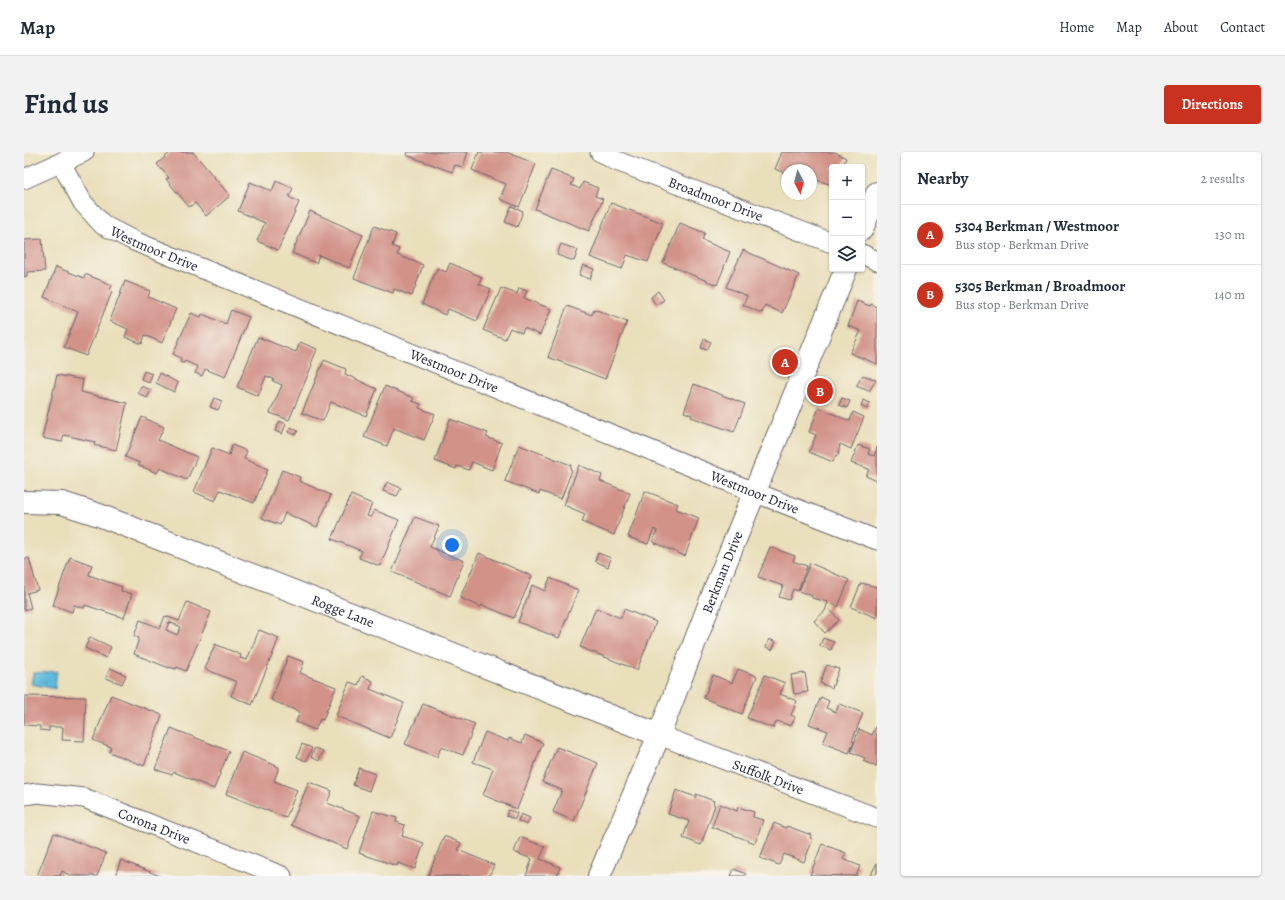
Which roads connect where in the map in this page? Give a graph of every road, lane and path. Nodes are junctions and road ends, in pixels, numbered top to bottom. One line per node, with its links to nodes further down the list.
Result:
1 (84, 152): 3 (street)
2 (600, 152): 7 (street, Broadmoor Drive)
3 (61, 163): 4 (street); 11 (street, Westmoor Drive)
4 (24, 179)
5 (877, 192): 6 (street)
6 (865, 222)
7 (829, 242)
8 (865, 255): 9 (street)
9 (877, 261)
10 (845, 272): 11 (street, Berkman Drive)
11 (754, 492): 13 (street, Westmoor Drive); 14 (street, Berkman Drive)
12 (24, 502): 14 (street, Rogge Lane)
13 (877, 540)
14 (659, 735): 16 (street, Suffolk Drive); 18 (street, Berkman Drive)
15 (24, 795): 17 (street, Corona Drive)
16 (877, 818)
17 (282, 876)
18 (599, 876)

